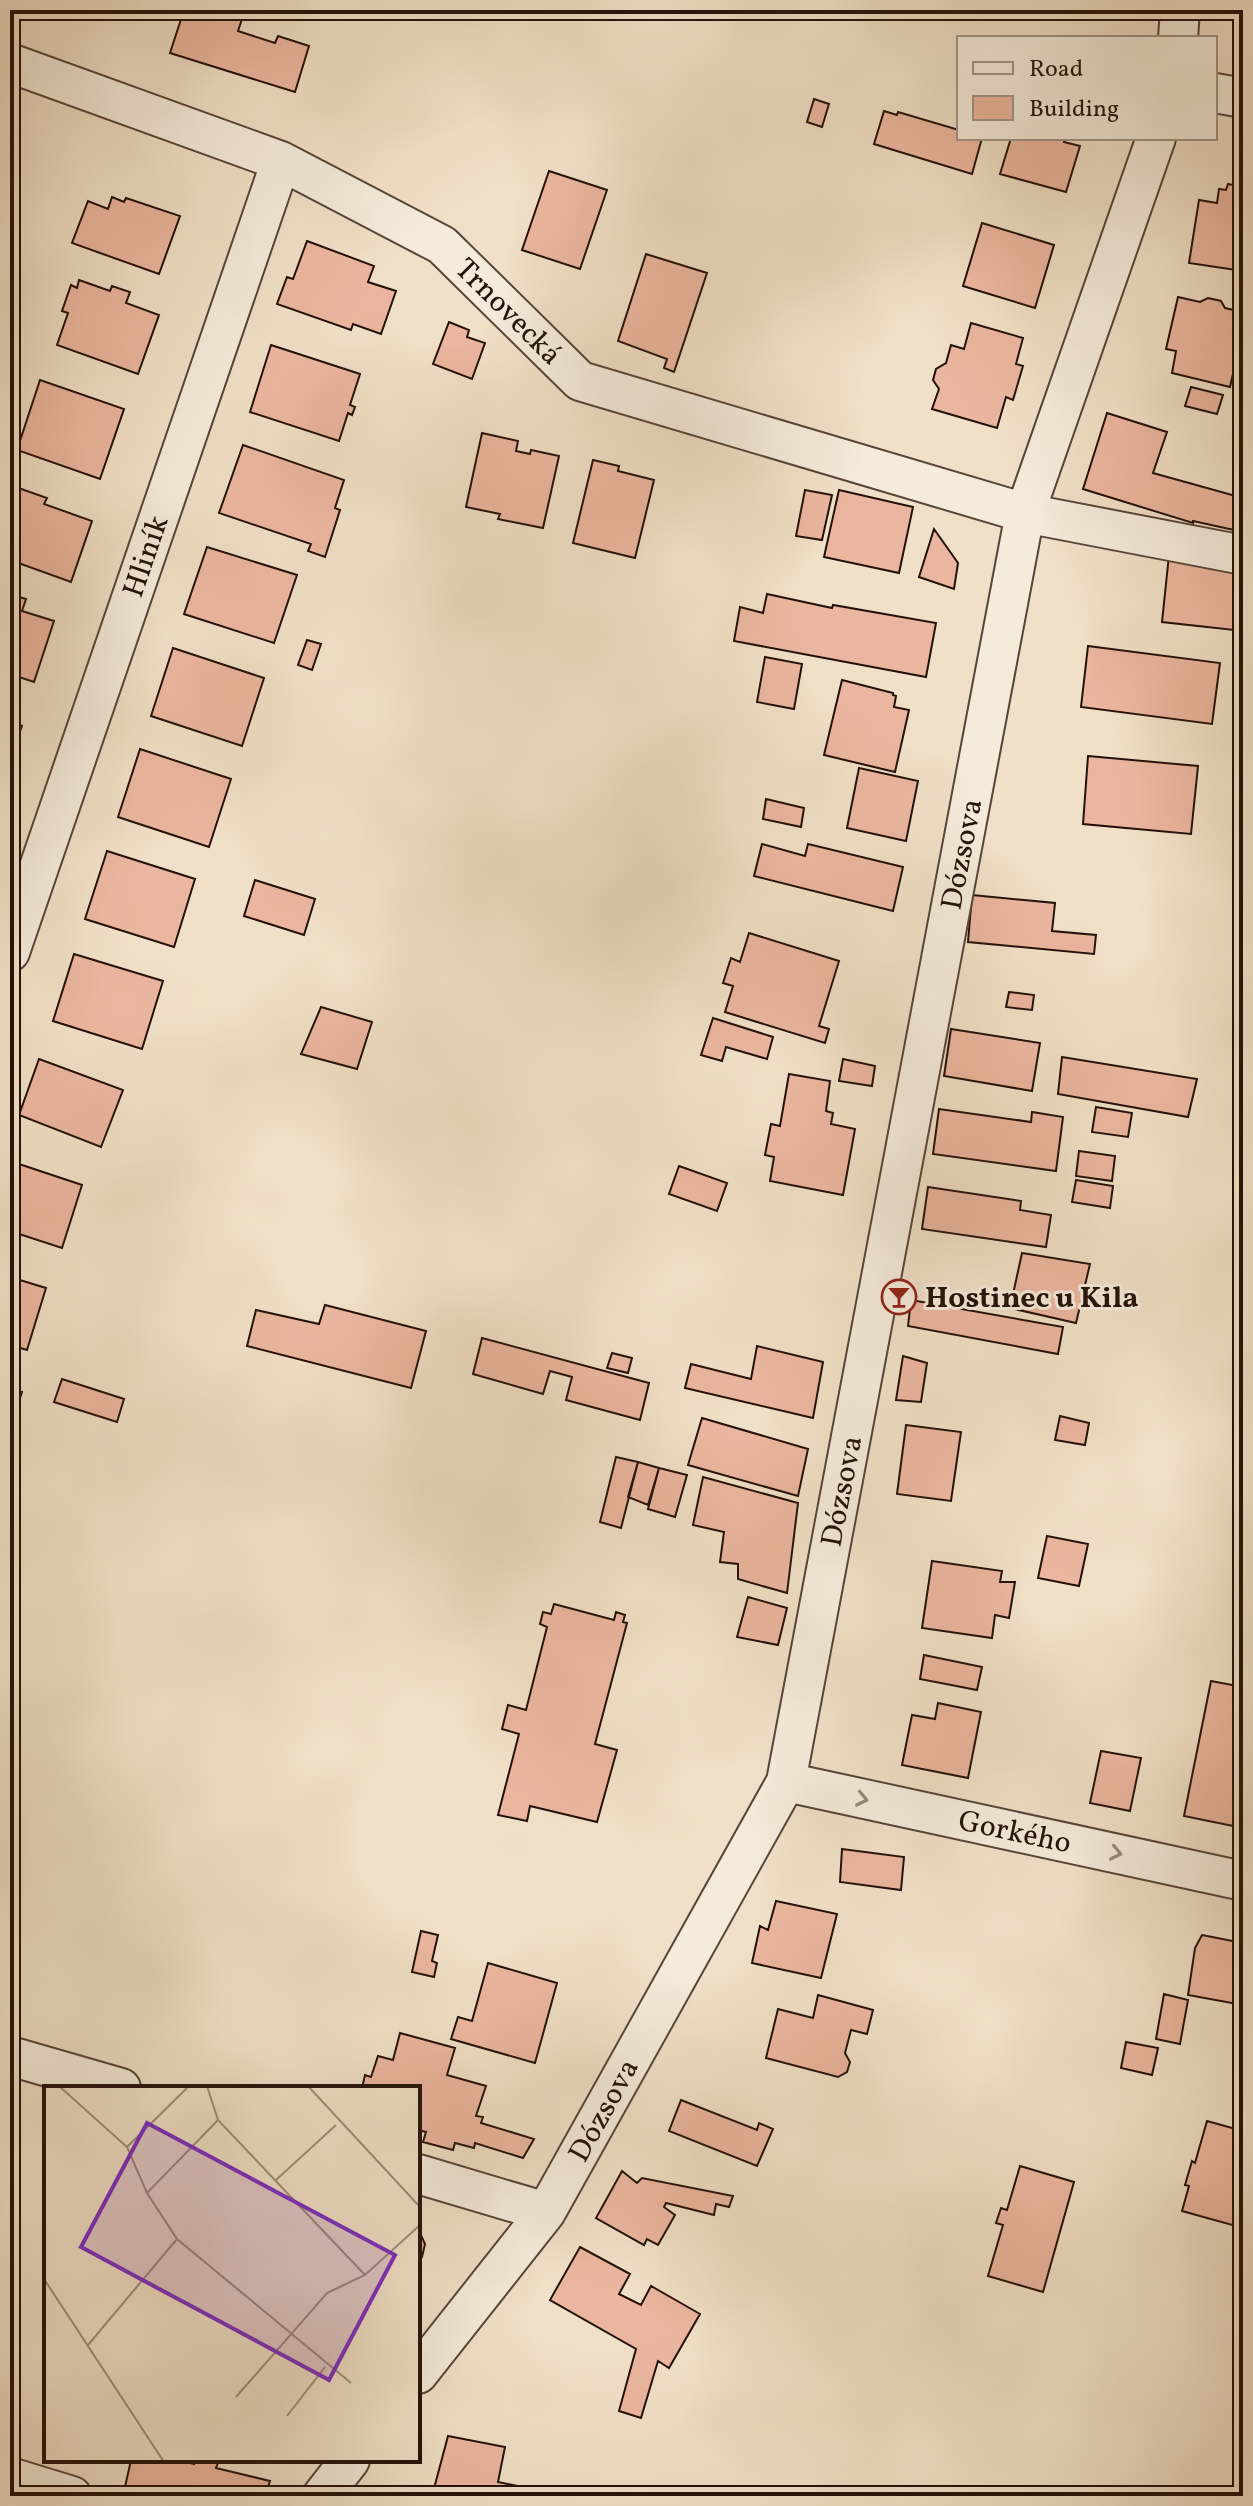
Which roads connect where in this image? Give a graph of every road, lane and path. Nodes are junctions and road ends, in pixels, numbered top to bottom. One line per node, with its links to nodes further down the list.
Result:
1 (1180, 10): 2 (street)
2 (1178, 36)
3 (10, 63): 7 (street, Trnovecká)
4 (1217, 93): 5 (street)
5 (1243, 98)
6 (1155, 140): 8 (street, Dózsova)
7 (281, 161): 8 (street, Trnovecká); 10 (street, Hliník)
8 (1025, 513): 9 (street); 11 (street, Dózsova)
9 (1243, 555)
10 (10, 952)
11 (786, 1782): 12 (street, Gorkého, one-way to 12); 16 (street, Dózsova)
12 (1243, 1881)
13 (10, 2056): 14 (street)
14 (114, 2086)
15 (420, 2175): 16 (street)
16 (546, 2212): 17 (street, Dózsova)
17 (420, 2371)
18 (348, 2462): 21 (street)
19 (10, 2477): 20 (street)
20 (72, 2496)
21 (322, 2496)

